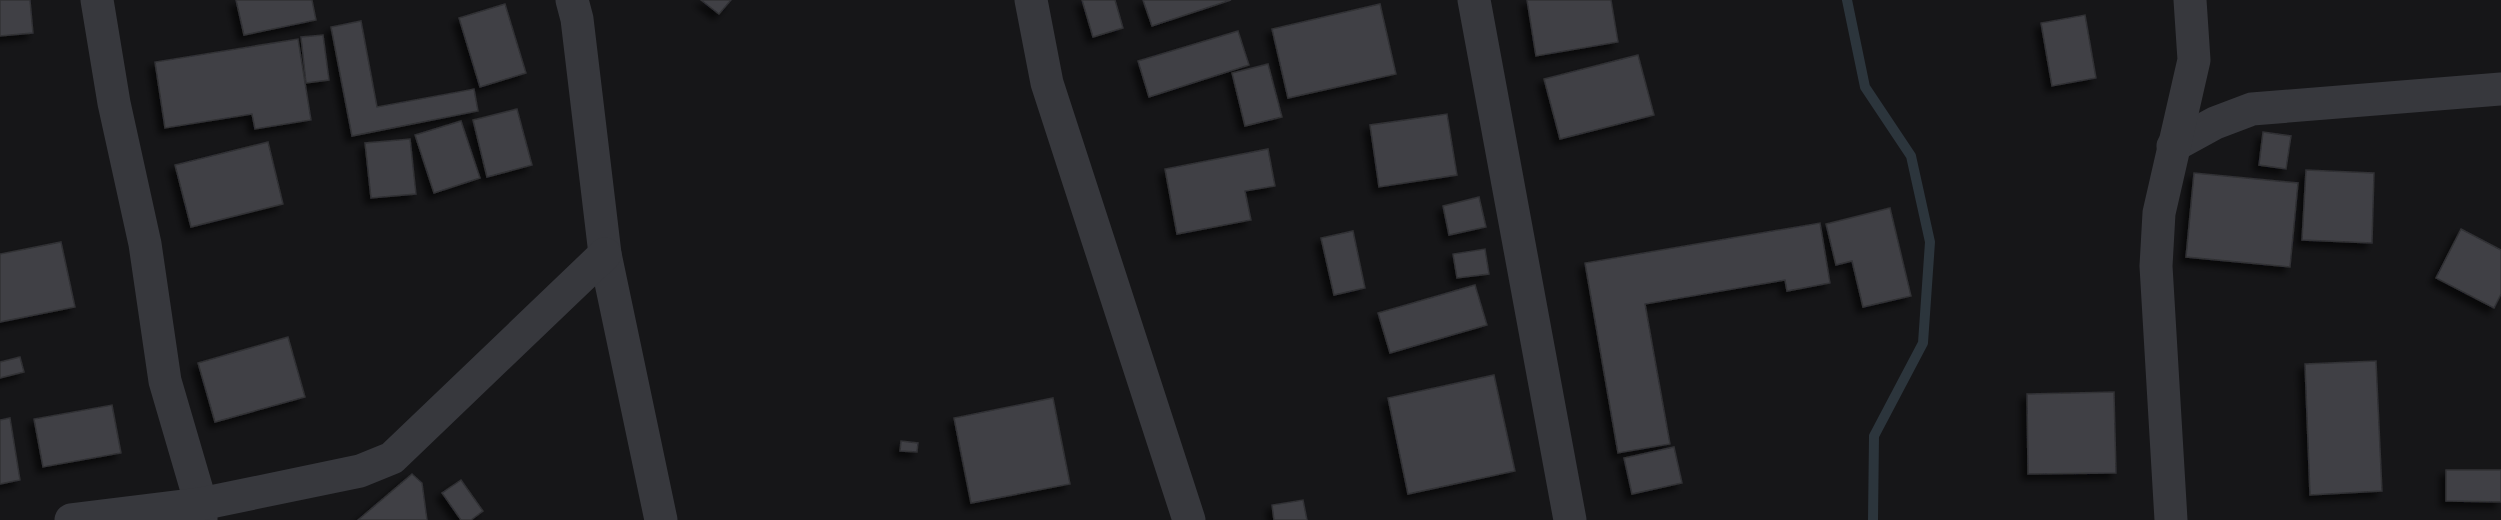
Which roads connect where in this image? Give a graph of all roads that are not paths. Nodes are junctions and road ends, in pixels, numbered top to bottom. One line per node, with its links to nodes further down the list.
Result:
1 (97, 0): 9 (street)
2 (572, 0): 8 (street)
3 (1031, 0): 12 (street)
4 (1474, 0): 13 (street)
5 (2190, 0): 7 (street)
6 (2501, 89): 7 (street)
7 (2173, 146): 14 (street)
8 (605, 254): 9 (street); 11 (street)
9 (201, 512): 10 (street)
10 (71, 520)
11 (661, 520)
12 (1189, 520)
13 (1570, 520)
14 (2171, 520)

